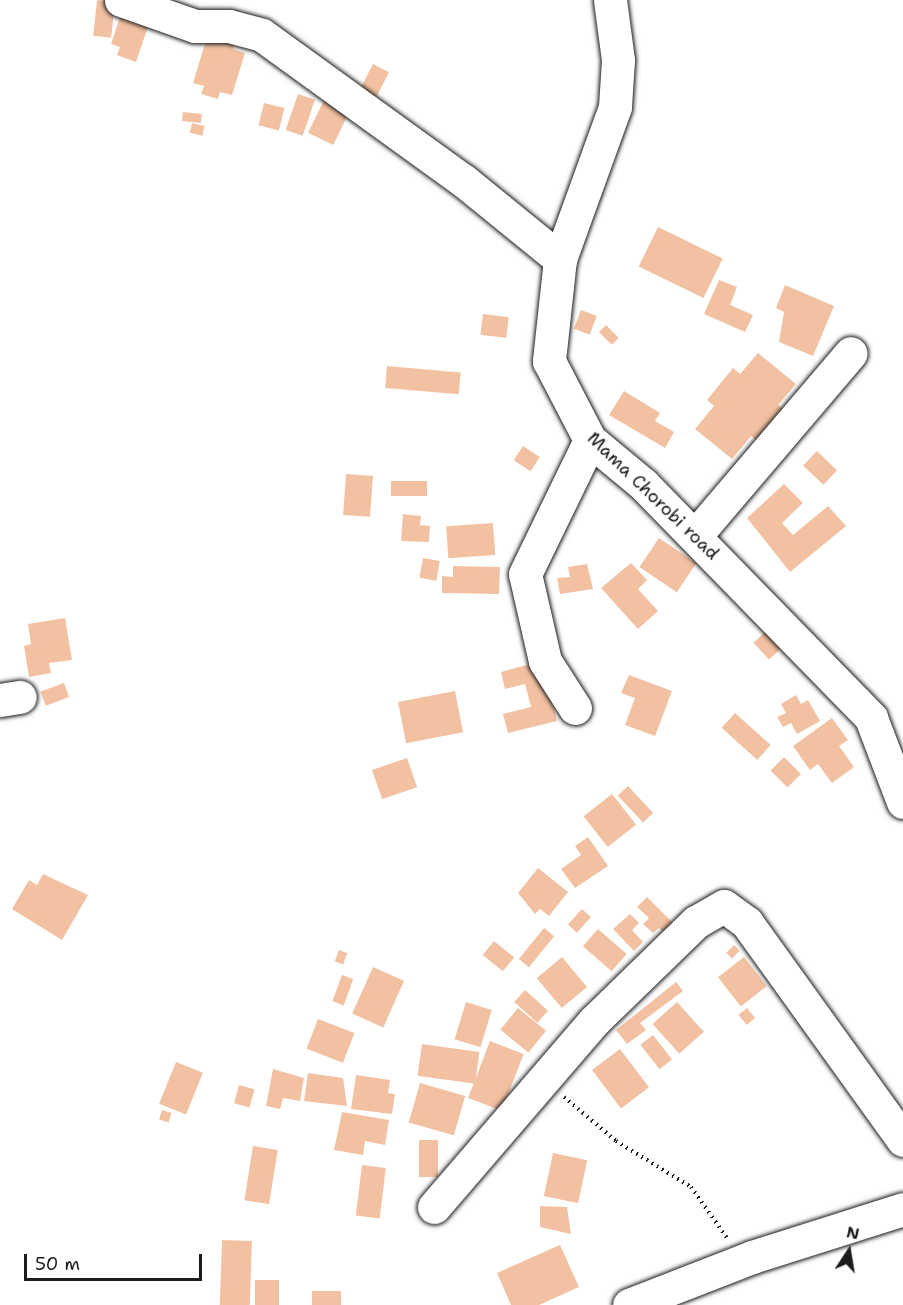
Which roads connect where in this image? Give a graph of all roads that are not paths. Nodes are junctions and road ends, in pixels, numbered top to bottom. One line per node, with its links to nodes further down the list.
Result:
1 (121, 0): 3 (street)
2 (610, 0): 3 (street, Mama Chorobi road)
3 (560, 259): 5 (street, Mama Chorobi road)
4 (852, 353): 6 (street)
5 (590, 440): 6 (street, Mama Chorobi road); 7 (street)
6 (695, 536): 8 (street, Mama Chorobi road)
7 (575, 708)
8 (903, 802)
9 (903, 1140): 10 (street)
10 (434, 1207)
11 (903, 1209): 12 (street)
12 (629, 1305)

